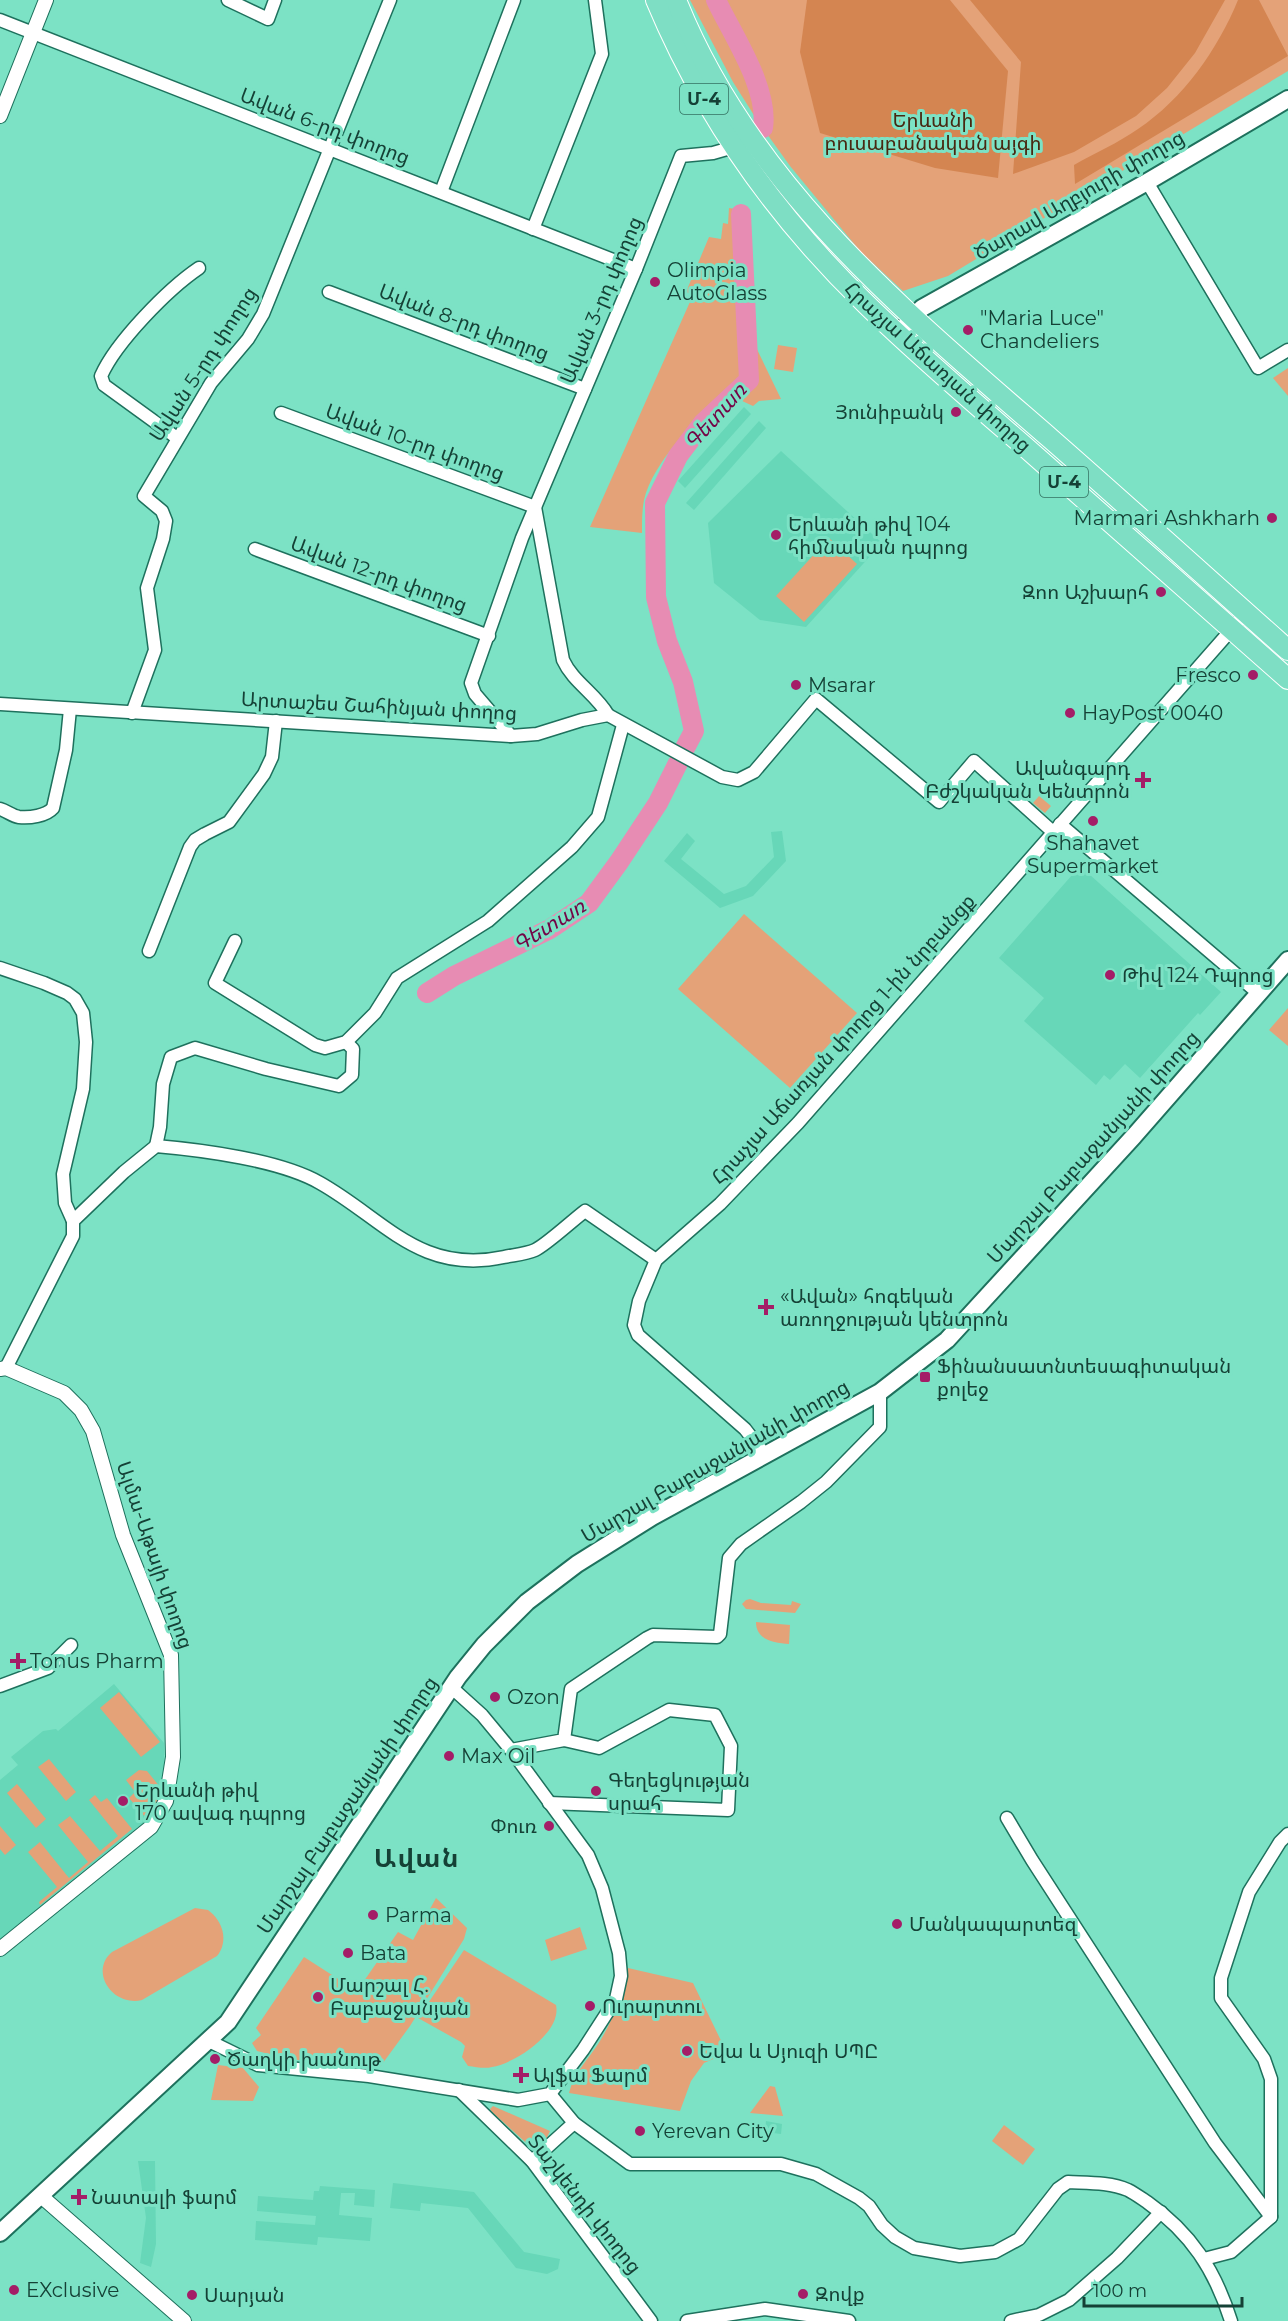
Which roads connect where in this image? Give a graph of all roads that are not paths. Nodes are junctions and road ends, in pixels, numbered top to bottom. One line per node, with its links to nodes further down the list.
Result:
1 (46, 0): 10 (street)
2 (228, 0): 3 (street)
3 (275, 0)
4 (390, 0): 14 (street, Ավան 5-րդ փողոց)
5 (514, 0): 16 (street)
6 (595, 0): 17 (street)
7 (656, 0): 13 (highway, Հրաչյա Աճառյան փողոց / Մ-4)
8 (676, 0): 21 (highway, Հրաչյա Աճառյան փողոց / Մ-4)
9 (0, 20): 10 (street, Ավան 6-րդ փողոց)
10 (33, 33): 12 (street); 14 (street, Ավան 6-րդ փողոց)
11 (1288, 99): 15 (main road, Ծարավ Աղբյուրի փողոց)
12 (0, 116)
13 (734, 147): 19 (street, Ավան 3-րդ փողոց); 22 (highway, Հրաչյա Աճառյան փողոց / Մ-4)
14 (330, 150): 16 (street, Ավան 6-րդ փողոց); 26 (street, Ավան 5-րդ փողոց)
15 (1147, 182): 21 (main road, Ծարավ Աղբյուրի փողոց); 23 (street)
16 (441, 192): 17 (street, Ավան 6-րդ փողոց)
17 (533, 229): 19 (street, Ավան 6-րդ փողոց)
18 (199, 268): 26 (street)
19 (636, 269): 24 (street, Ավան 3-րդ փողոց)
20 (329, 292): 24 (street, Ավան 8-րդ փողոց)
21 (912, 318): 22 (main road, Ծարավ Աղբյուրի փողոց); 29 (highway, Հրաչյա Աճառյան փողոց / Մ-4)
22 (898, 334): 30 (highway, Հրաչյա Աճառյան փողոց / Մ-4)
23 (1288, 350)
24 (585, 389): 27 (street, Ավան 3-րդ փողոց)
25 (281, 413): 27 (street, Ավան 10-րդ փողոց)
26 (177, 438): 36 (street, Ավան 5-րդ փողոց)
27 (535, 507): 31 (street, Ավան 3-րդ փողոց); 37 (street)
28 (255, 549): 31 (street, Ավան 12-րդ փողոց)
29 (1246, 613): 30 (street, Հրաչյա Աճառյան փողոց 1-ին նրբանցք); 32 (highway, Հրաչյա Աճառյան փողոց / Մ-4)
30 (1231, 630): 33 (highway, Հրաչյա Աճառյան փողոց / Մ-4); 42 (street, Հրաչյա Աճառյան փողոց 1-ին նրբանցք)
31 (489, 636): 40 (street, Ավան 3-րդ փողոց)
32 (1288, 650)
33 (1288, 679)
34 (0, 704): 35 (street, Արտաշես Շահինյան փողոց)
35 (70, 709): 36 (street, Արտաշես Շահինյան փողոց); 41 (street)
36 (132, 713): 38 (street, Արտաշես Շահինյան փողոց)
37 (608, 715): 39 (street); 40 (street, Արտաշես Շահինյան փողոց)
38 (276, 721): 40 (street, Արտաշես Շահինյան փողոց); 44 (street)
39 (624, 725): 42 (street); 48 (street)
40 (511, 736)
41 (0, 809)
42 (1056, 828): 47 (street); 51 (street, Հրաչյա Աճառյան փողոց 1-ին նրբանցք)
43 (236, 940): 48 (street)
44 (149, 951)
45 (1288, 960): 47 (main road, Մարշալ Բաբաջանյանի փողոց)
46 (0, 968): 50 (street)
47 (1258, 993): 53 (main road, Մարշալ Բաբաջանյանի փողոց)
48 (346, 1042): 49 (street)
49 (156, 1146): 50 (street); 51 (street)
50 (73, 1221): 52 (street)
51 (656, 1260): 54 (street)
52 (3, 1368): 63 (street, Ալմա-Աթայի փողոց)
53 (880, 1392): 54 (main road, Մարշալ Բաբաջանյանի փողոց); 58 (street)
54 (766, 1456): 57 (main road, Մարշալ Բաբաջանյանի փողոց)
55 (71, 1645): 56 (street)
56 (0, 1686)
57 (451, 1687): 59 (street); 64 (main road, Մարշալ Բաբաջանյանի փողոց)
58 (564, 1740): 59 (street); 60 (street)
59 (511, 1750): 60 (street)
60 (549, 1803): 66 (street)
61 (1007, 1818): 71 (street)
62 (1288, 1834): 71 (street)
63 (0, 1949)
64 (209, 2041): 65 (street); 69 (main road, Մարշալ Բաբաջանյանի փողոց)
65 (458, 2089): 66 (street); 68 (street, Տաշկենդի փողոց)
66 (550, 2094): 67 (street)
67 (574, 2123): 68 (street); 70 (street)
68 (532, 2161): 75 (street, Տաշկենդի փողոց)
69 (41, 2196): 72 (main road, Մարշալ Բաբաջանյանի փողոց); 74 (street)
70 (1161, 2212): 73 (street); 78 (street)
71 (1271, 2217): 73 (street)
72 (0, 2233)
73 (1204, 2259): 79 (street)
74 (184, 2321)
75 (651, 2321)
76 (687, 2321): 77 (street)
77 (849, 2321)
78 (1011, 2321)
79 (1231, 2321)

